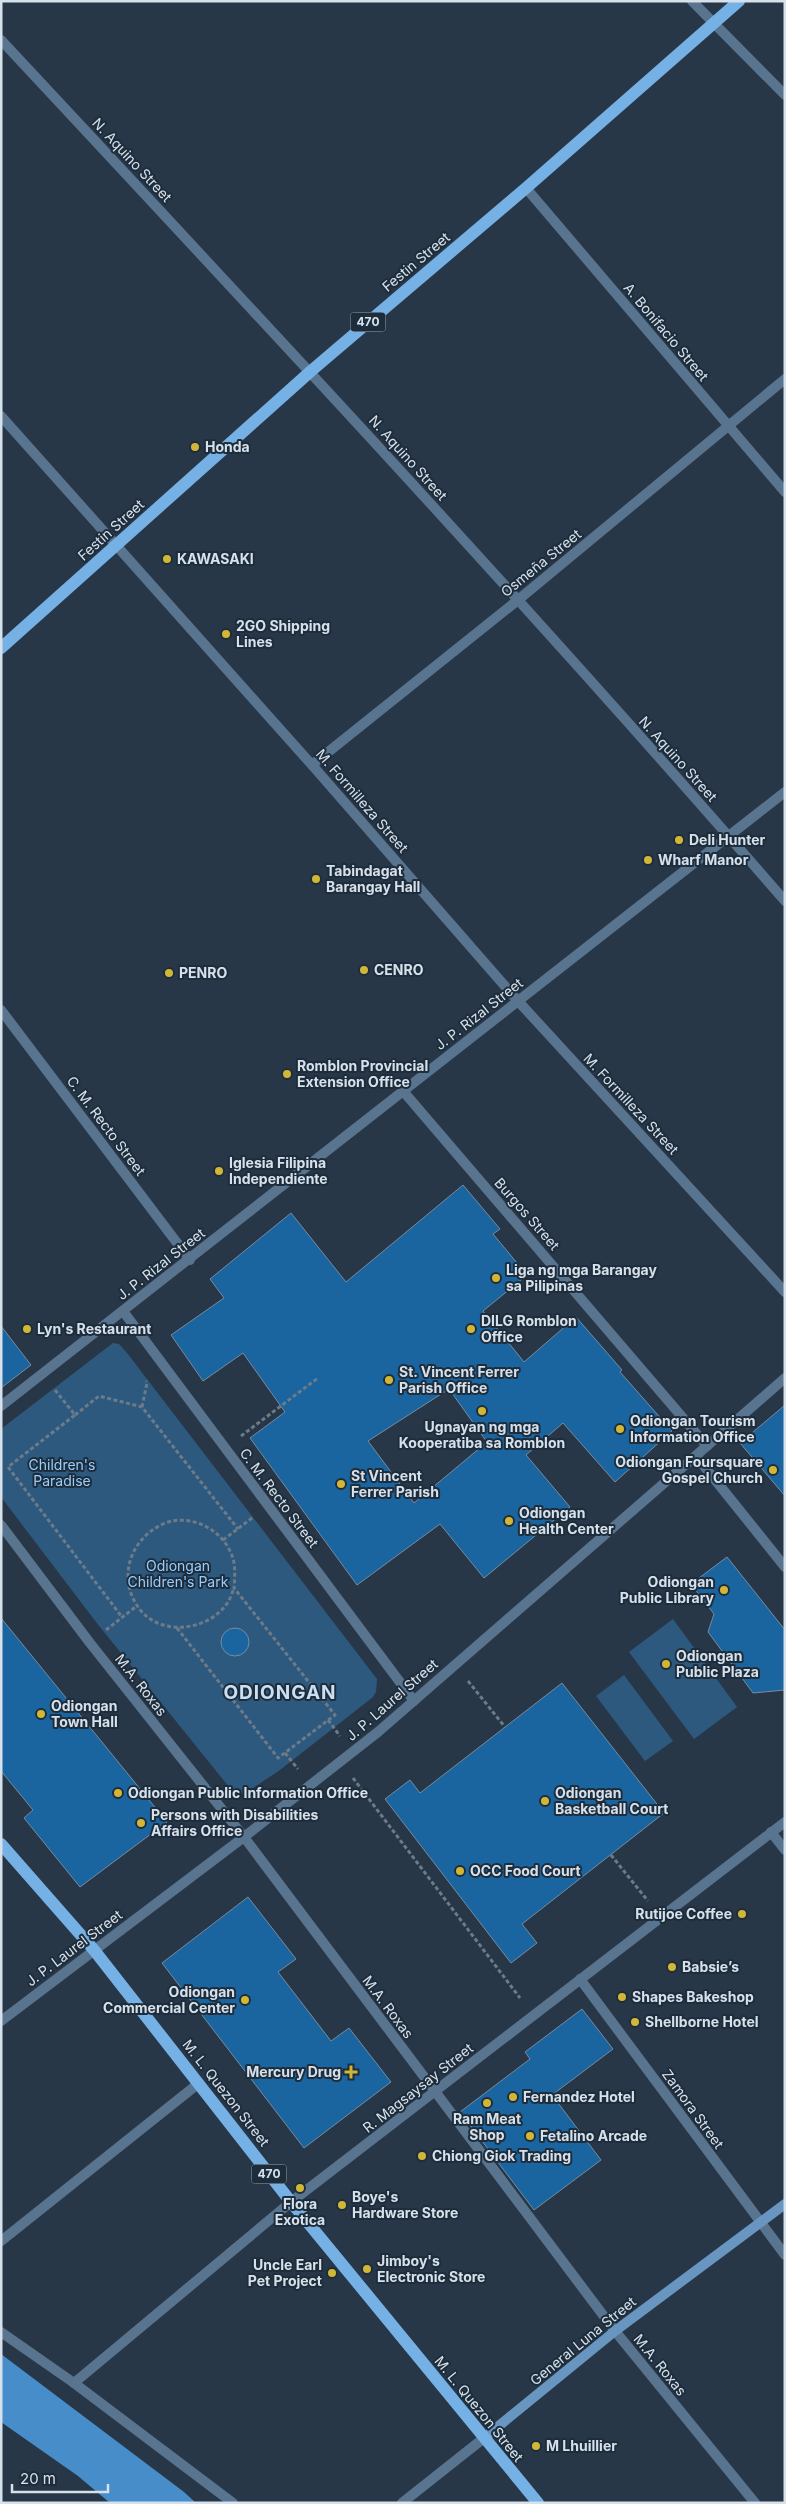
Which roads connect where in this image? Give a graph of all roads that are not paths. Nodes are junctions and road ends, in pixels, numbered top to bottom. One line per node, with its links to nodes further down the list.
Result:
1 (692, 1): 3 (street)
2 (739, 1): 3 (main road, Festin Street / 470)
3 (713, 23): 5 (street); 6 (main road, Festin Street / 470)
4 (1, 40): 7 (street, N. Aquino Street)
5 (785, 95)
6 (526, 188): 7 (main road, Festin Street / 470); 10 (street, A. Bonifacio Street)
7 (311, 371): 12 (main road, Festin Street / 470); 13 (street, N. Aquino Street)
8 (785, 379): 10 (street, Osmeña Street)
9 (1, 416): 12 (street, M. Formilleza Street)
10 (728, 427): 11 (street, A. Bonifacio Street); 13 (street, Osmeña Street)
11 (785, 492)
12 (116, 545): 14 (main road, Festin Street / 470); 15 (street, M. Formilleza Street)
13 (518, 600): 15 (street, Osmeña Street); 17 (street, N. Aquino Street)
14 (1, 648)
15 (312, 765): 19 (street, M. Formilleza Street)
16 (785, 792): 17 (street, J. P. Rizal Street)
17 (729, 837): 18 (street, N. Aquino Street); 19 (street, J. P. Rizal Street)
18 (785, 901)
19 (518, 1001): 21 (street, J. P. Rizal Street); 23 (street, M. Formilleza Street)
20 (1, 1010): 22 (street, C. M. Recto Street)
21 (403, 1091): 22 (street, J. P. Rizal Street); 27 (street, Burgos Street)
22 (190, 1260): 24 (street, J. P. Rizal Street)
23 (785, 1292)
24 (123, 1311): 26 (street, J. P. Rizal Street); 31 (street, C. M. Recto Street)
25 (785, 1378): 27 (street, J. P. Laurel Street)
26 (1, 1406)
27 (707, 1446): 28 (street, J. P. Laurel Street)
28 (696, 1456): 30 (street); 31 (street, J. P. Laurel Street)
29 (1, 1526): 34 (street, M.A. Roxas)
30 (785, 1567)
31 (414, 1701): 34 (street, J. P. Laurel Street)
32 (785, 1822): 33 (street, R. Magsaysay Street)
33 (771, 1832): 36 (street); 38 (street, R. Magsaysay Street)
34 (244, 1837): 37 (street, J. P. Laurel Street); 41 (street, M.A. Roxas)
35 (1, 1844): 37 (main road, M. L. Quezon Street / 470)
36 (785, 1850)
37 (94, 1950): 39 (street, J. P. Laurel Street); 40 (main road, M. L. Quezon Street / 470)
38 (580, 1979): 41 (street, R. Magsaysay Street); 44 (street, Zamora Street)
39 (1, 2021)
40 (199, 2083): 42 (main road, M. L. Quezon Street / 470); 45 (street)
41 (435, 2093): 42 (street, R. Magsaysay Street); 47 (street, M.A. Roxas)
42 (291, 2202): 49 (street, R. Magsaysay Street); 50 (main road, M. L. Quezon Street / 470)
43 (785, 2204): 44 (main road, General Luna Street)
44 (760, 2222): 46 (street, Zamora Street); 47 (main road, General Luna Street)
45 (1, 2242)
46 (785, 2255)
47 (615, 2331): 50 (main road, General Luna Street); 54 (street, M.A. Roxas)
48 (1, 2332): 49 (street)
49 (74, 2383): 51 (street)
50 (484, 2438): 52 (street, General Luna Street); 53 (main road, M. L. Quezon Street / 470)
51 (233, 2503)
52 (402, 2503)
53 (538, 2503)
54 (755, 2503)

